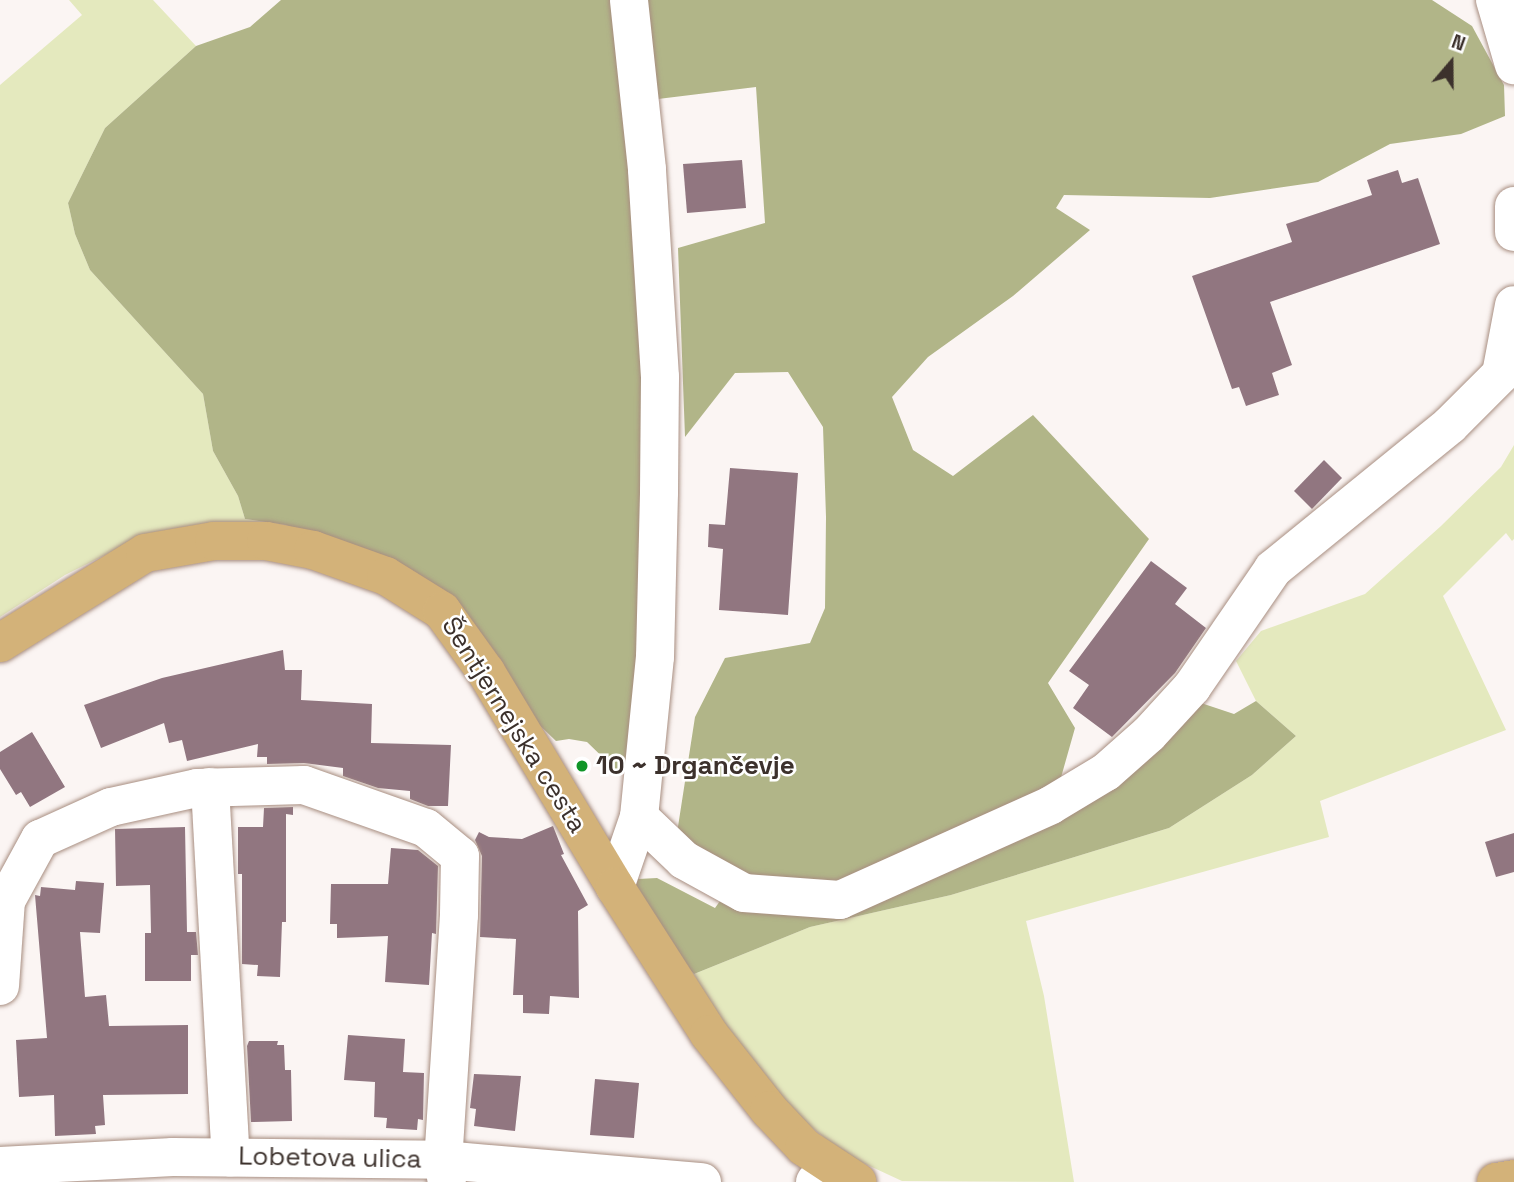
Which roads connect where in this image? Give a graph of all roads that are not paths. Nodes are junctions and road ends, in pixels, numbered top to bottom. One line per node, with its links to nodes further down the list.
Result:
1 (629, 0): 9 (street)
2 (1496, 0): 3 (street)
3 (1514, 65)
4 (1514, 206): 5 (street)
5 (1514, 232)
6 (1514, 305): 9 (street)
7 (0, 643): 10 (main road, Šentjernejska cesta)
8 (210, 787): 11 (street); 12 (street); 14 (street)
9 (639, 817): 10 (street)
10 (615, 887): 16 (main road, Šentjernejska cesta)
11 (0, 986)
12 (231, 1157): 13 (street, Lobetova ulica); 14 (street, Lobetova ulica)
13 (0, 1166)
14 (445, 1171): 17 (street, Lobetova ulica)
15 (1514, 1179): 18 (main road)
16 (839, 1180)
17 (702, 1182)
18 (1496, 1182)

